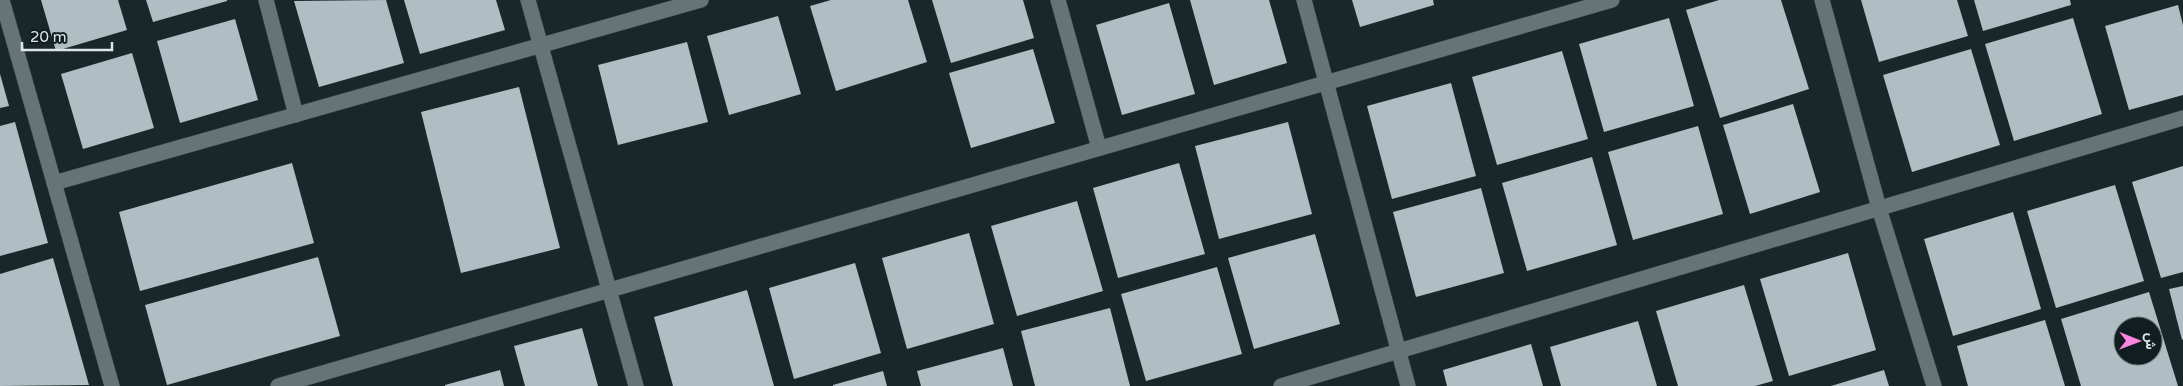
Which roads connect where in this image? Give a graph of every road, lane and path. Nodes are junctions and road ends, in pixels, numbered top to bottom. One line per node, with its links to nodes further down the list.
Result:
1 (2, 0): 15 (street)
2 (266, 0): 12 (street)
3 (528, 0): 10 (street)
4 (701, 0): 10 (street)
5 (1058, 0): 14 (street)
6 (1304, 0): 11 (street)
7 (1612, 0): 9 (street)
8 (1822, 0): 16 (street)
9 (1572, 6): 11 (street)
10 (541, 46): 12 (street); 17 (street)
11 (1326, 82): 14 (street); 18 (street)
12 (296, 115): 15 (street)
13 (2183, 118): 16 (street)
14 (1099, 148): 17 (street)
15 (54, 182): 19 (street)
16 (1879, 208): 18 (street); 24 (street)
17 (609, 290): 20 (street); 21 (street)
18 (1398, 351): 22 (street); 23 (street)
19 (112, 386)
20 (278, 386)
21 (636, 386)
22 (1281, 386)
23 (1408, 386)
24 (1934, 386)

